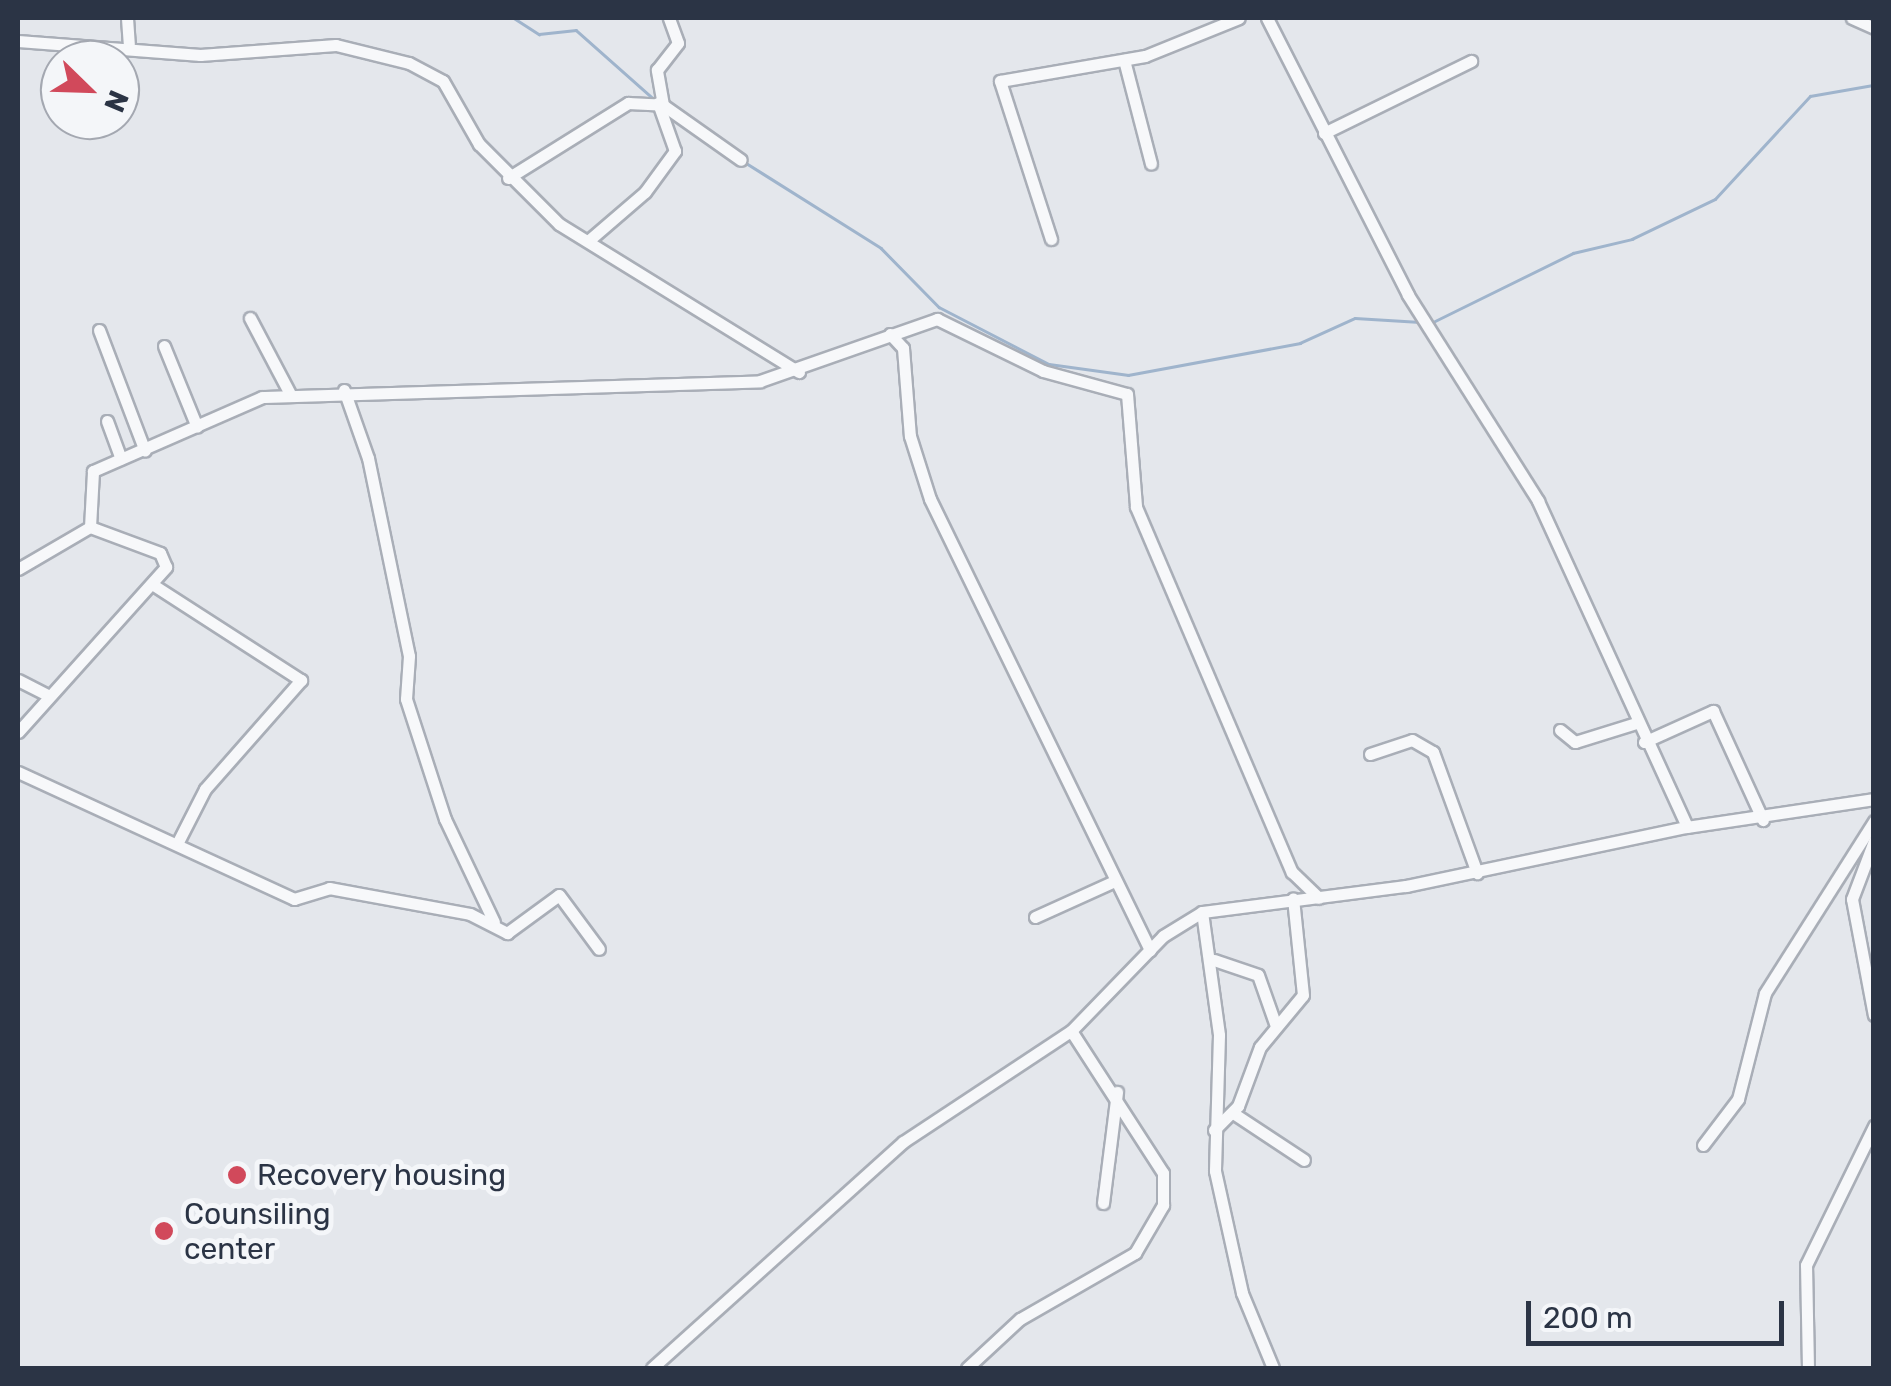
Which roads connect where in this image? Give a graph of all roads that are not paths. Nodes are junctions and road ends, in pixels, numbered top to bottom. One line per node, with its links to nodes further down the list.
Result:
1 (669, 18): 9 (street)
2 (1239, 18): 7 (street)
3 (1267, 18): 10 (street)
4 (1852, 18): 5 (street)
5 (1874, 28)
6 (140, 46): 13 (street)
7 (1124, 60): 12 (street); 14 (street)
8 (1471, 62): 10 (street)
9 (661, 104): 11 (street); 13 (street); 15 (street)
10 (1324, 134): 32 (street)
11 (742, 160)
12 (1151, 164)
13 (508, 178): 15 (street)
14 (1051, 239)
15 (588, 241): 20 (street)
16 (250, 318): 22 (street)
17 (100, 330): 25 (street)
18 (890, 334): 20 (street); 45 (street); 46 (street)
19 (164, 346): 24 (street)
20 (799, 372): 21 (street)
21 (344, 390): 22 (street); 50 (street)
22 (289, 392): 24 (street)
23 (108, 421): 26 (street)
24 (197, 427): 25 (street)
25 (146, 451): 26 (street)
26 (120, 459): 27 (street)
27 (90, 527): 28 (street); 29 (street)
28 (18, 569)
29 (155, 586): 31 (street); 43 (street)
30 (18, 680): 31 (street)
31 (49, 696): 34 (street)
32 (1636, 722): 33 (street); 35 (street)
33 (1560, 730)
34 (18, 732)
35 (1644, 742): 39 (street); 41 (street)
36 (1370, 754): 44 (street)
37 (18, 772): 43 (street)
38 (1874, 799): 39 (street)
39 (1763, 820): 41 (street)
40 (1874, 821): 61 (street)
41 (1687, 827): 44 (street)
42 (1874, 841): 54 (street)
43 (178, 842): 50 (street)
44 (1477, 874): 46 (street)
45 (1112, 882): 49 (street); 52 (street)
46 (1319, 898): 47 (street)
47 (1293, 900): 48 (street); 55 (street)
48 (1202, 912): 52 (street); 53 (street)
49 (1034, 917)
50 (494, 922): 51 (street)
51 (599, 949)
52 (1150, 950): 56 (street)
53 (1214, 960): 55 (street); 60 (street)
54 (1874, 1014)
55 (1276, 1026): 58 (street)
56 (1070, 1031): 57 (street); 64 (street)
57 (1117, 1092): 63 (street); 65 (street)
58 (1233, 1113): 60 (street); 62 (street)
59 (1874, 1126): 67 (street)
60 (1214, 1130): 66 (street)
61 (1703, 1145)
62 (1304, 1160)
63 (1103, 1203)
64 (652, 1368)
65 (966, 1368)
66 (1272, 1368)
67 (1808, 1368)

